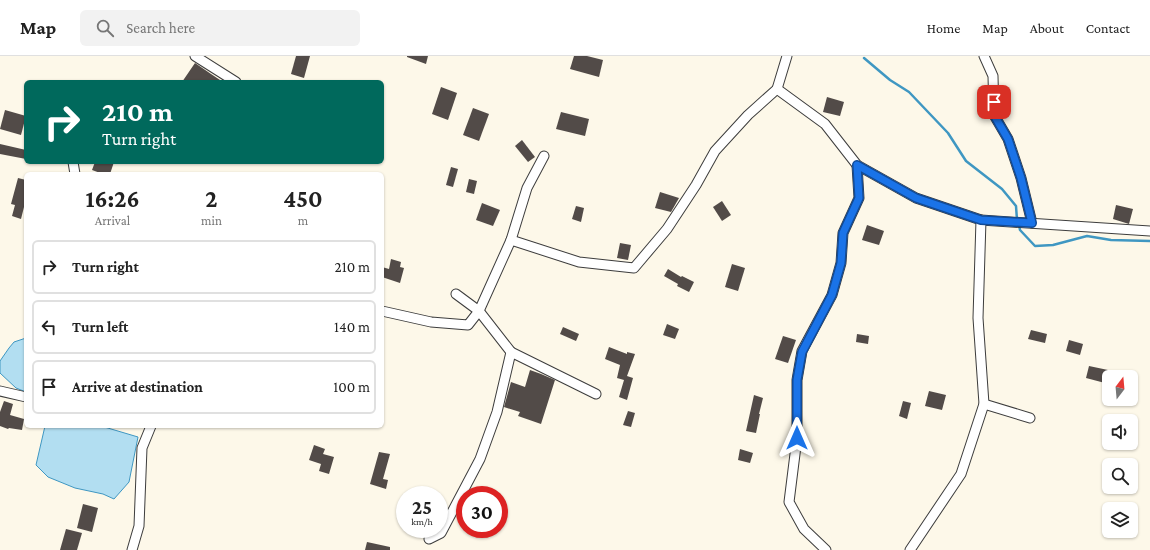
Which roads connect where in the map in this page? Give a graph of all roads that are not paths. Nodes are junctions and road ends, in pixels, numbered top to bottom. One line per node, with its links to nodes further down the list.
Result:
1 (195, 56): 4 (street)
2 (787, 56): 5 (street)
3 (984, 56): 9 (street)
4 (233, 80)
5 (777, 88): 7 (street); 11 (street)
6 (544, 156): 11 (street)
7 (857, 165): 8 (street); 24 (street)
8 (981, 220): 9 (street); 19 (street)
9 (1032, 223): 10 (street)
10 (1150, 231)
11 (511, 240): 14 (street)
12 (456, 294): 14 (street)
13 (384, 311): 14 (street)
14 (479, 311): 15 (street)
15 (510, 352): 17 (street); 22 (street)
16 (0, 391): 18 (street)
17 (596, 394)
18 (24, 397)
19 (984, 404): 20 (street); 25 (street)
20 (1030, 418)
21 (148, 428): 23 (street)
22 (429, 539)
23 (132, 550)
24 (826, 550)
25 (910, 550)

